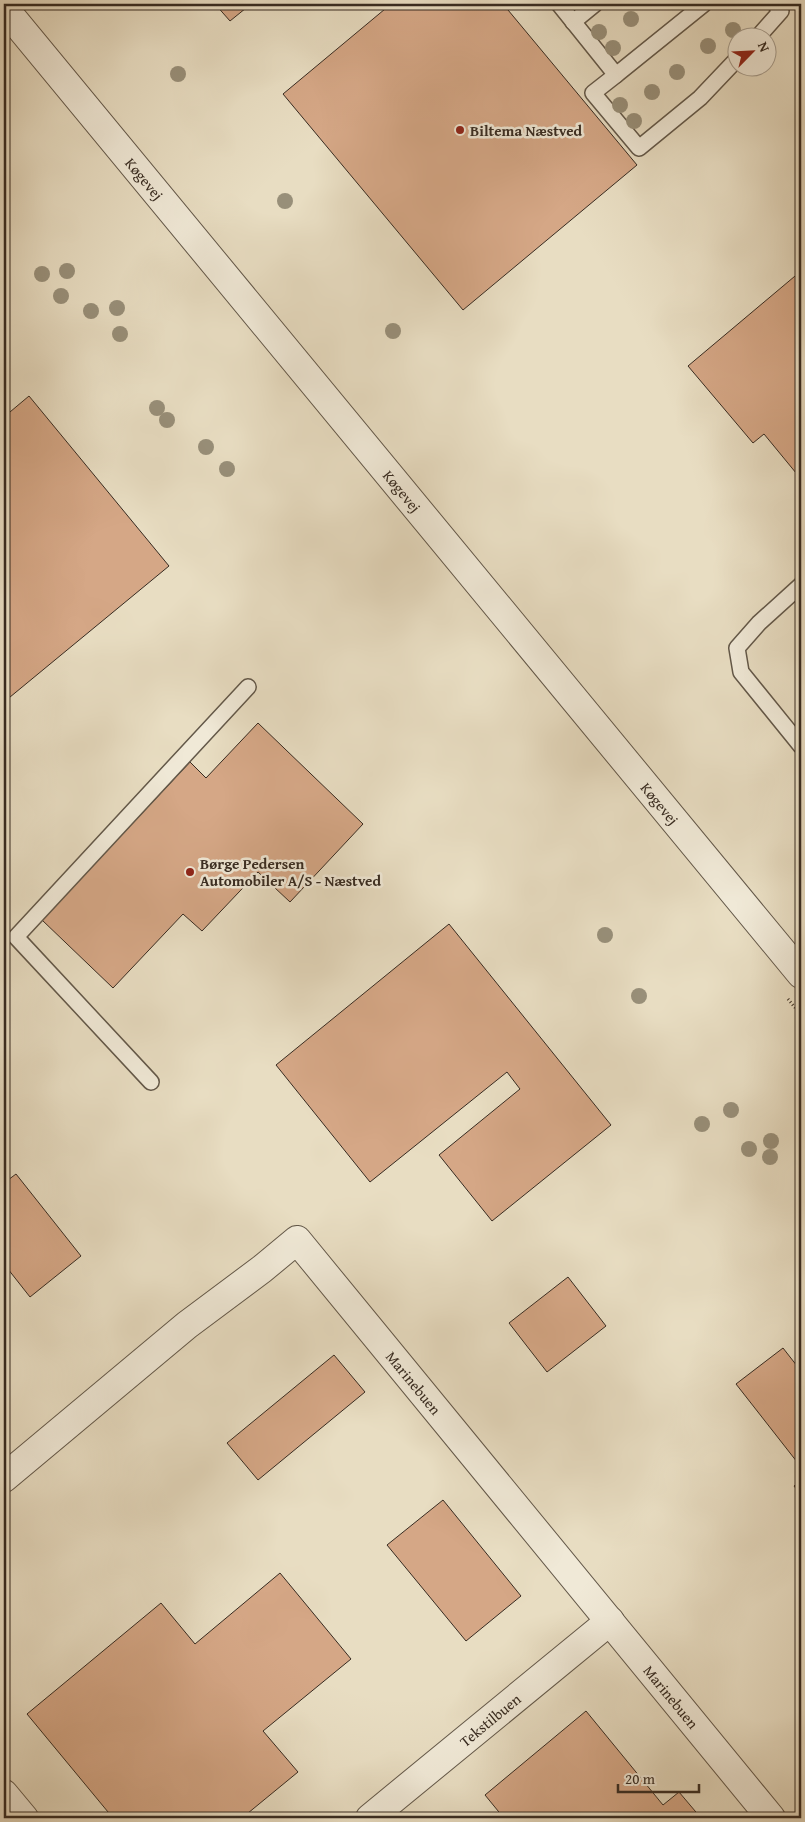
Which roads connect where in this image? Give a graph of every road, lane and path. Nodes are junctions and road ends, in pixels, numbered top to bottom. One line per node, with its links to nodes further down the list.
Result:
1 (558, 4): 6 (lane)
2 (596, 4): 6 (lane)
3 (704, 4): 9 (lane)
4 (775, 4): 7 (lane)
5 (4, 8): 13 (street, Køgevej)
6 (573, 22): 9 (lane)
7 (766, 28)
8 (728, 69): 9 (lane)
9 (616, 75)
10 (801, 585): 12 (lane)
11 (248, 687): 14 (lane)
12 (801, 746)
13 (801, 974)
14 (151, 1082)
15 (4, 1478): 16 (street, Marinebuen)
16 (610, 1621): 19 (street, Tekstilbuen); 20 (street, Marinebuen)
17 (4, 1794): 18 (street)
18 (24, 1818)
19 (370, 1818)
20 (771, 1818)

